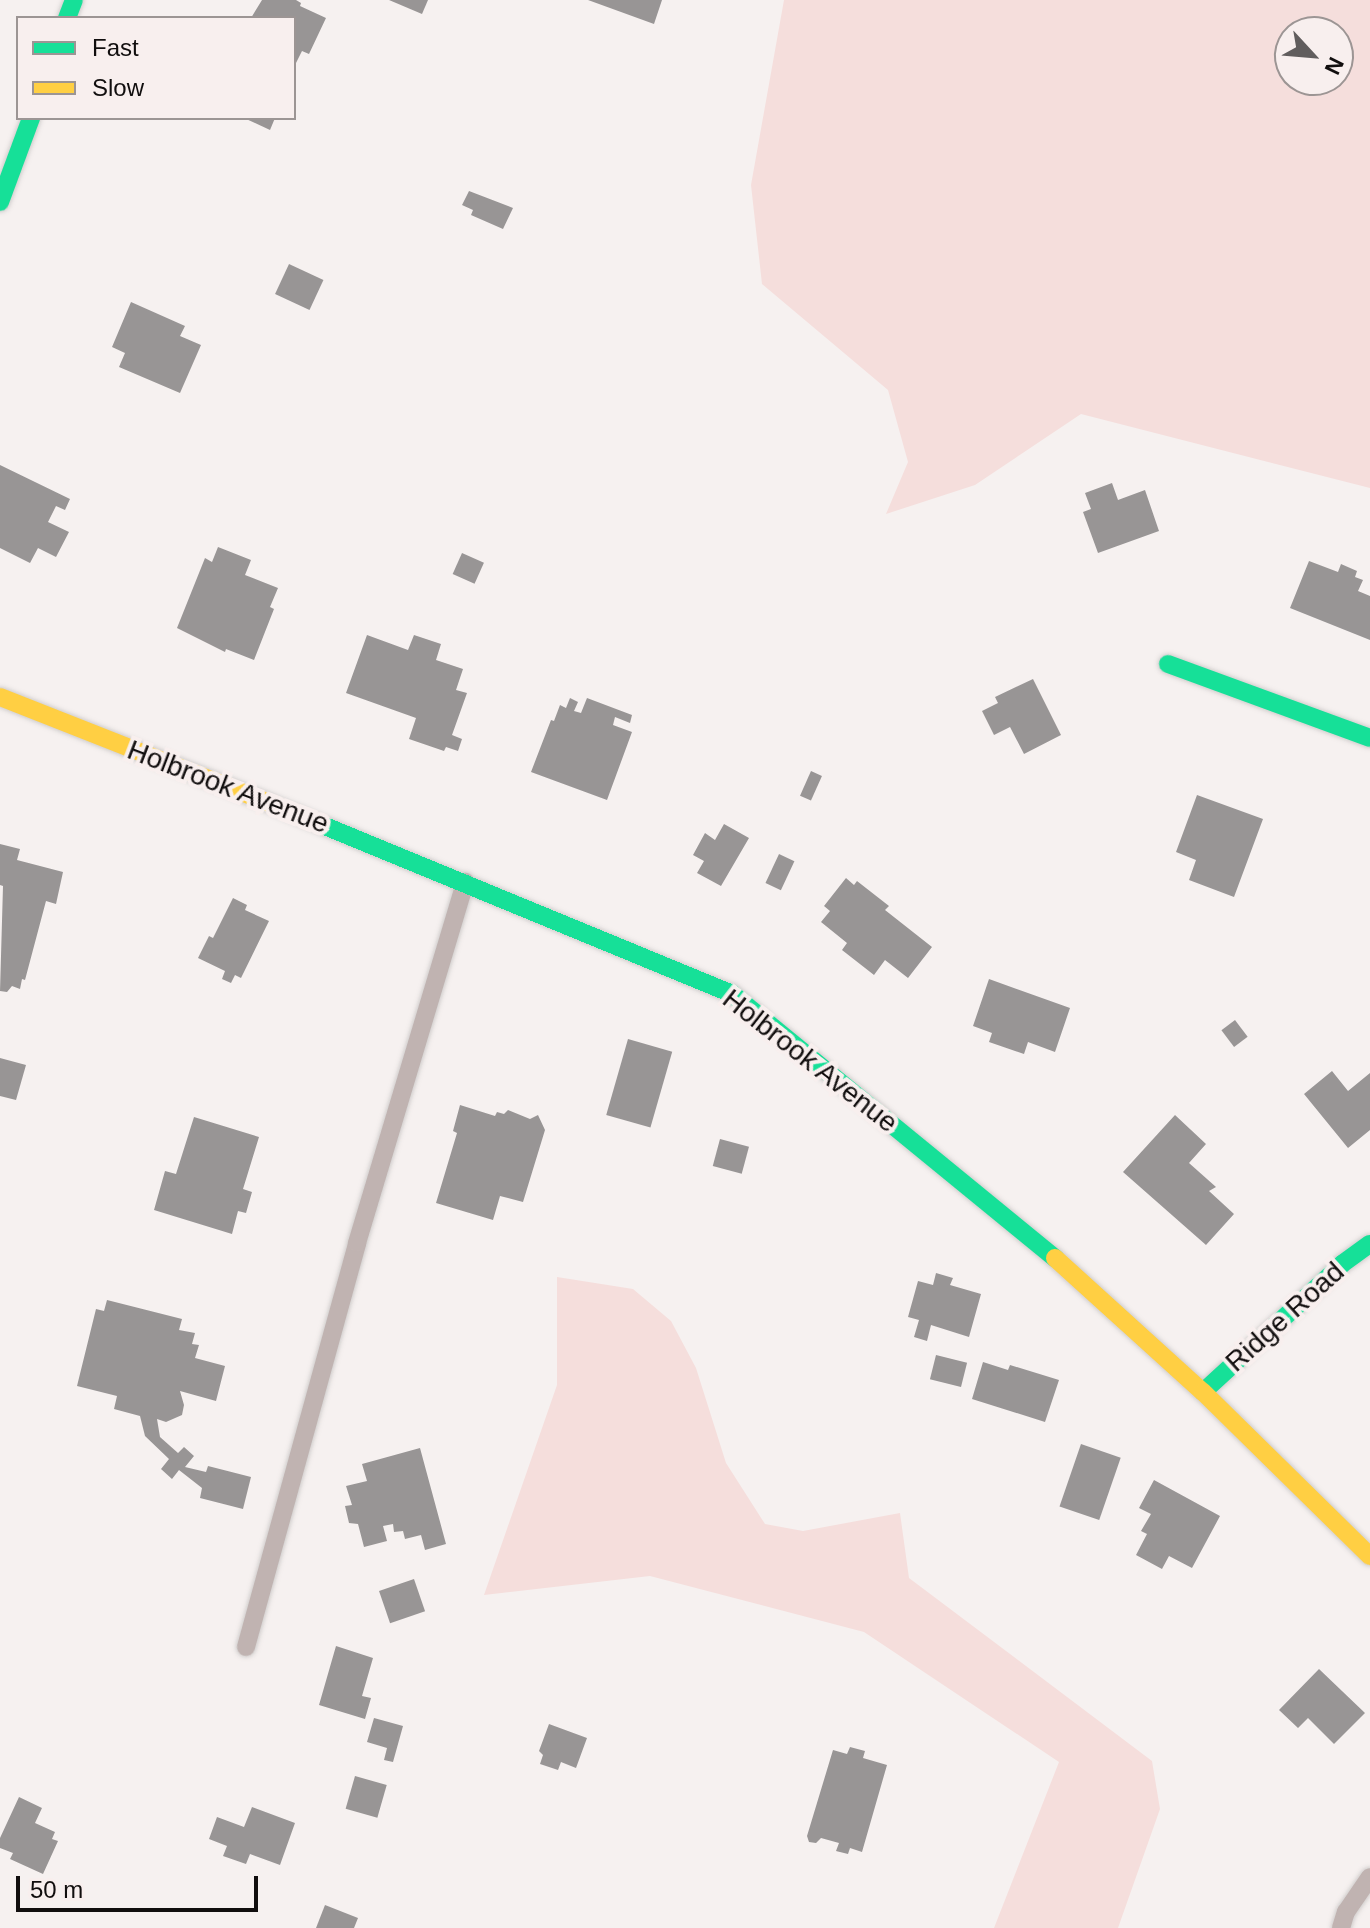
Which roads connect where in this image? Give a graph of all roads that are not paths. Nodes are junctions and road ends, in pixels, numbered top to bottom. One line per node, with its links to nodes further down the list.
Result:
1 (30, 120): 2 (street)
2 (0, 202)
3 (1168, 664): 5 (street)
4 (0, 697): 6 (street, Holbrook Avenue)
5 (1370, 738)
6 (465, 882): 8 (street, Holbrook Avenue); 10 (lane)
7 (1370, 1244): 8 (street, Ridge Road)
8 (1203, 1392): 9 (street, Holbrook Avenue)
9 (1370, 1556)
10 (246, 1647)
11 (1370, 1877): 12 (lane)
12 (1341, 1928)

